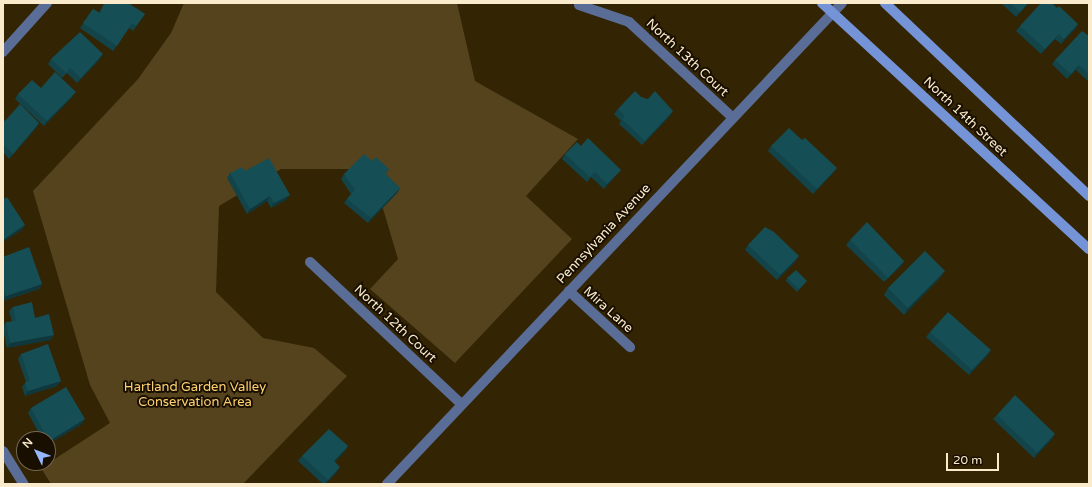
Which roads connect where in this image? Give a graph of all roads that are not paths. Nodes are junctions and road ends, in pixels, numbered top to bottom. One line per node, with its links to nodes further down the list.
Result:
1 (47, 3): 7 (street)
2 (822, 3): 6 (main road, North 14th Street)
3 (842, 3): 6 (street, Pennsylvania Avenue)
4 (885, 3): 9 (main road)
5 (579, 5): 8 (street, North 13th Court)
6 (833, 13): 8 (street, Pennsylvania Avenue); 10 (main road, North 14th Street)
7 (3, 52)
8 (732, 117): 12 (street, Pennsylvania Avenue)
9 (1089, 196)
10 (1089, 249)
11 (310, 262): 14 (street, North 12th Court)
12 (569, 291): 13 (street, Mira Lane); 14 (street, Pennsylvania Avenue)
13 (630, 347)
14 (461, 404): 17 (street, Pennsylvania Avenue)
15 (3, 451): 16 (street)
16 (24, 484)
17 (387, 484)

